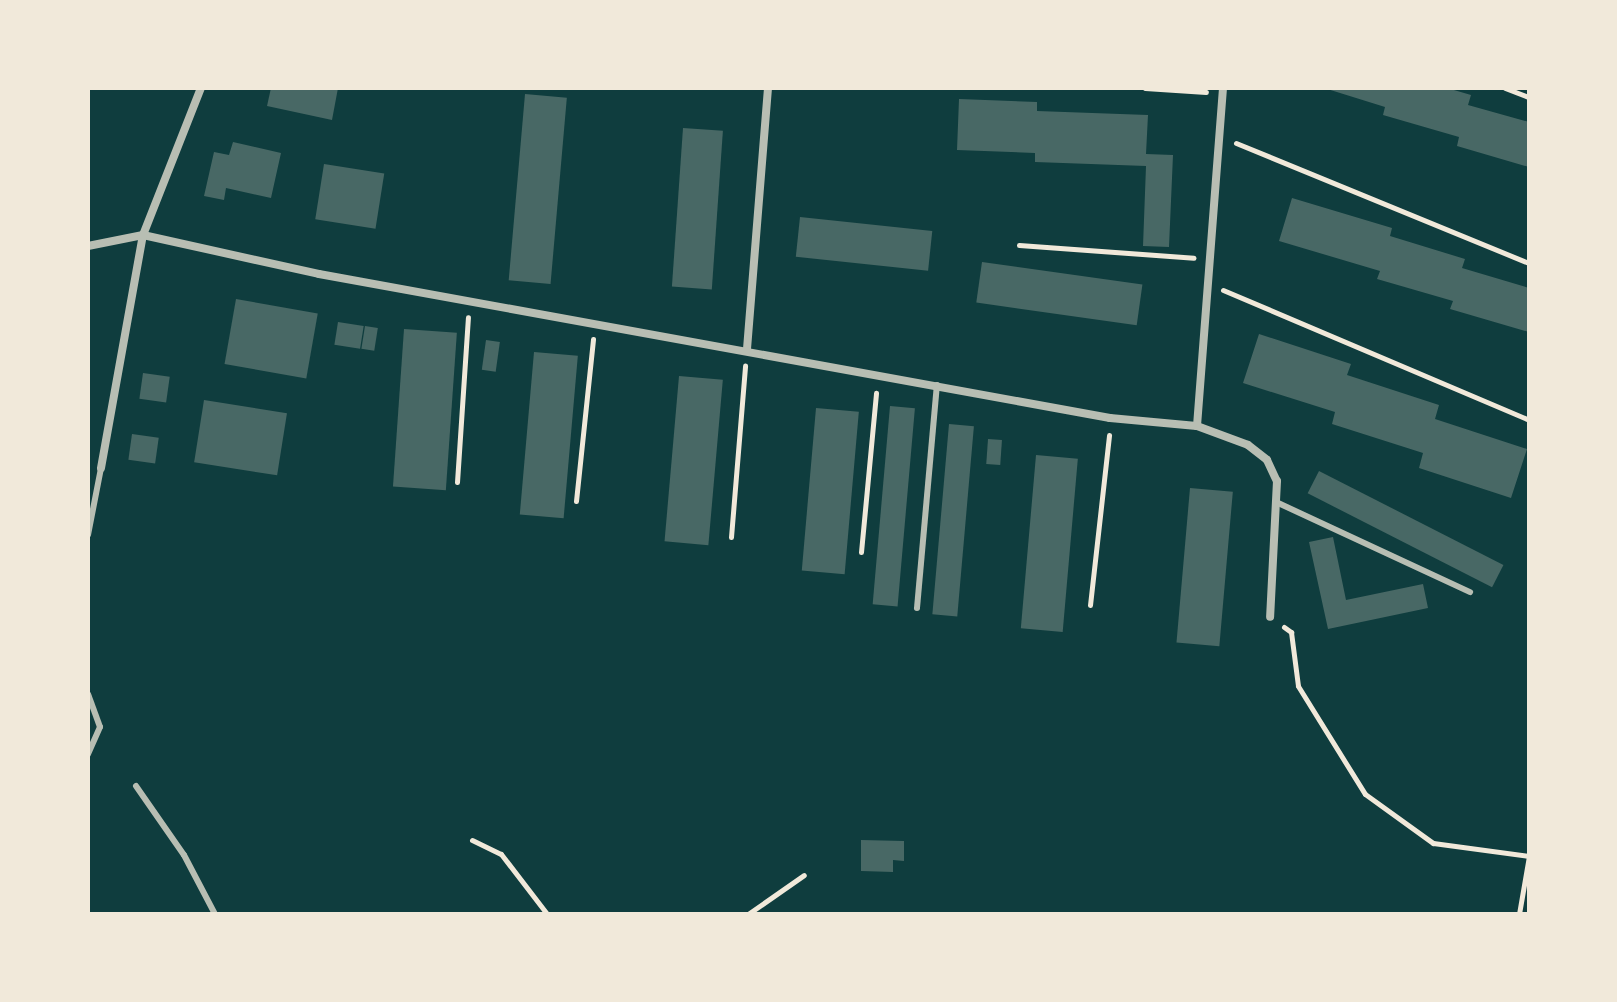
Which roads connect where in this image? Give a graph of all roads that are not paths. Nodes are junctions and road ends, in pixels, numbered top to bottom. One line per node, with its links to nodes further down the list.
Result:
1 (201, 88): 4 (street)
2 (768, 88): 6 (street)
3 (1223, 91): 8 (street)
4 (143, 235): 5 (street); 6 (street); 9 (street)
5 (88, 246)
6 (747, 349): 7 (street)
7 (937, 384): 8 (street); 13 (lane)
8 (1197, 426): 10 (street)
9 (101, 468): 11 (lane)
10 (1276, 502): 12 (lane); 14 (street)
11 (88, 535)
12 (1470, 592)
13 (917, 608)
14 (1270, 617)
15 (88, 694): 16 (lane)
16 (88, 754)
17 (136, 786): 18 (lane)
18 (215, 914)

